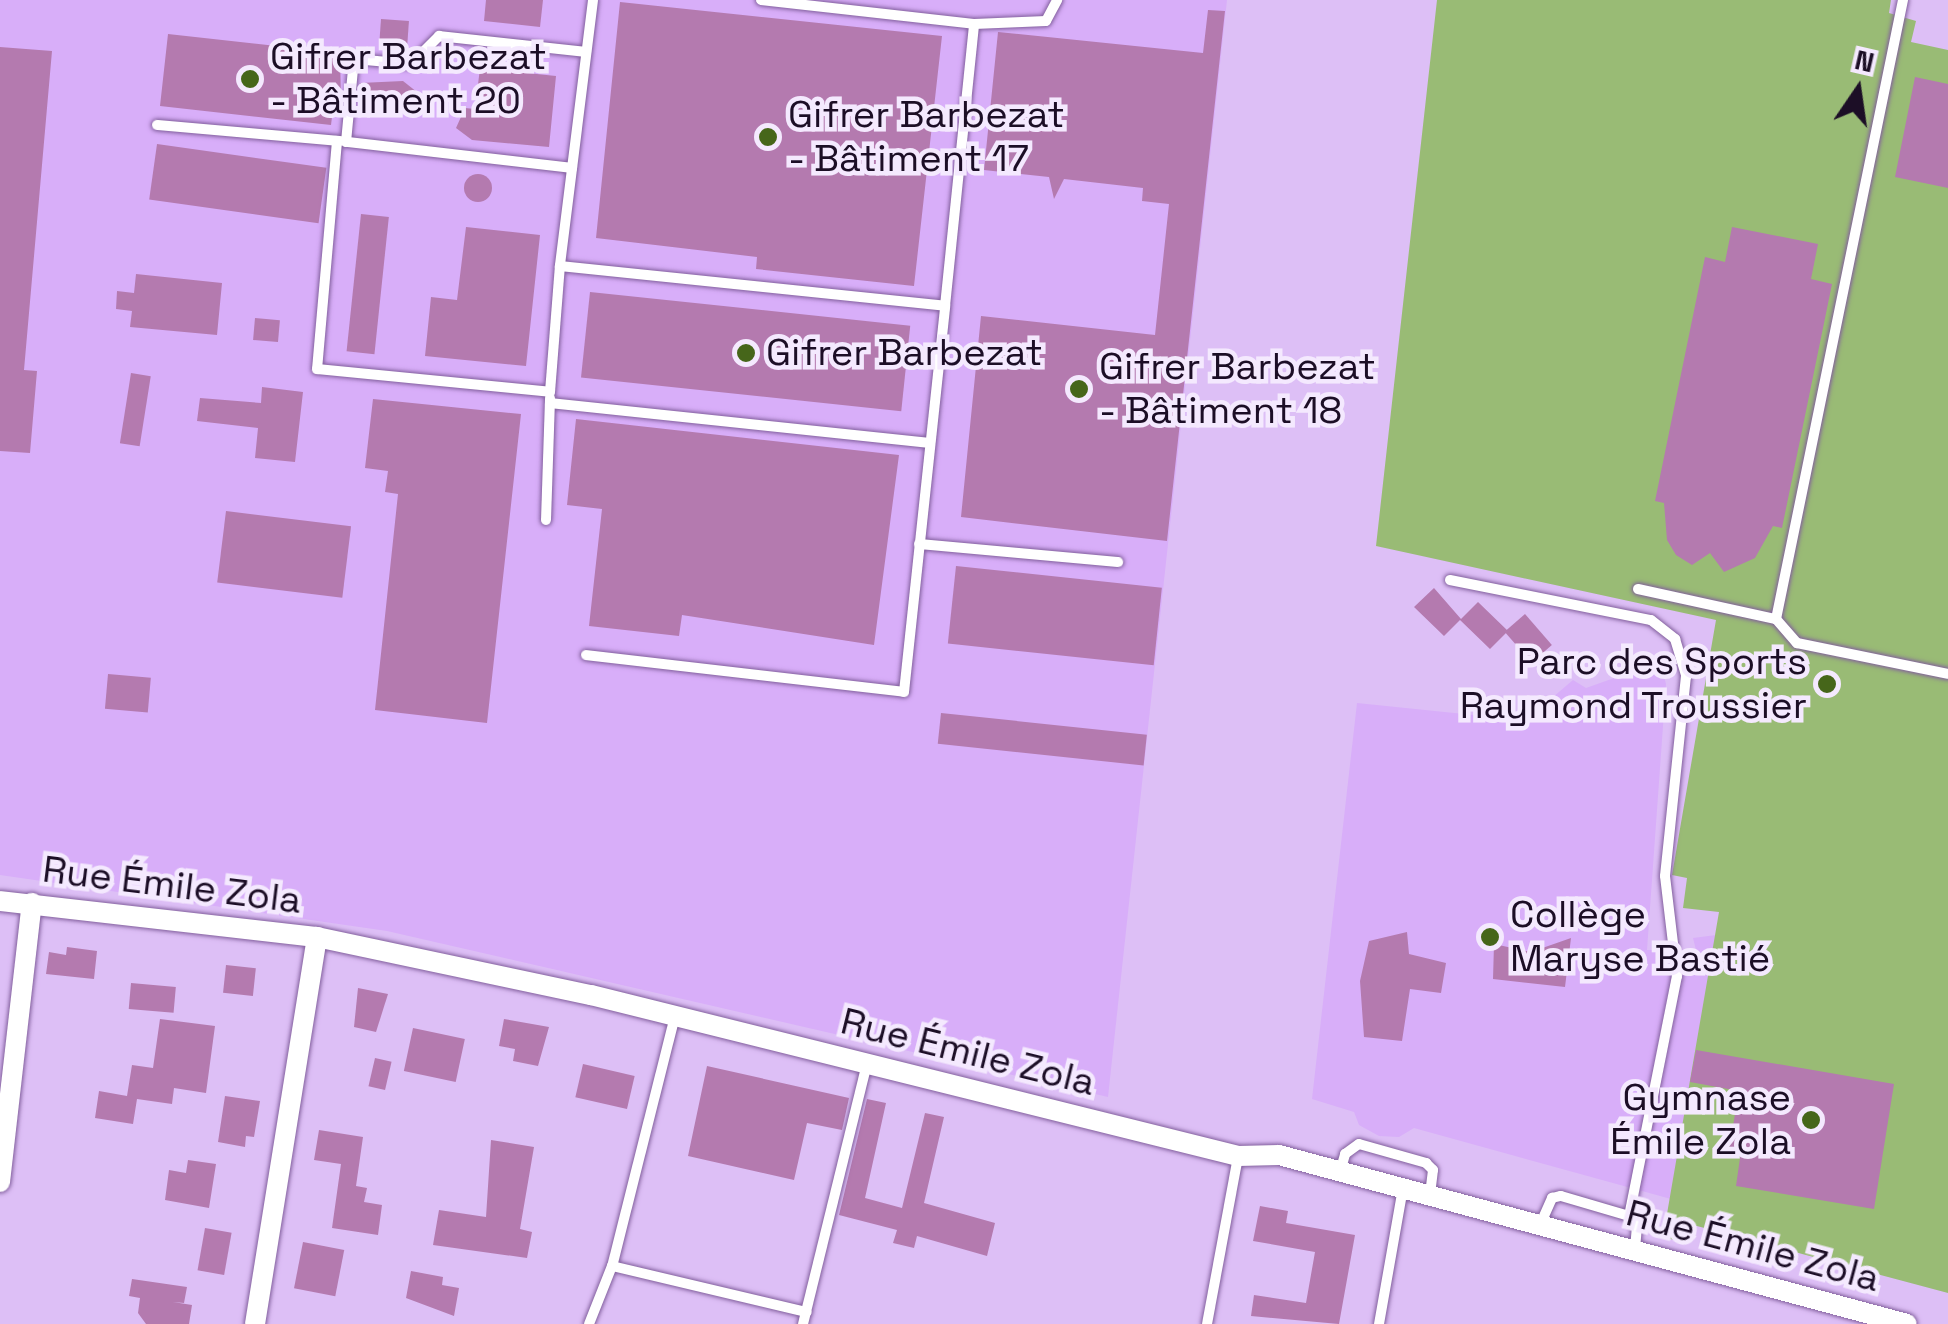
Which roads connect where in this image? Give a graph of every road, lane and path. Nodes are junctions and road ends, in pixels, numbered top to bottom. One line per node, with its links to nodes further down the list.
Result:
1 (593, 0): 6 (lane)
2 (761, 0): 5 (lane)
3 (1057, 0): 5 (lane)
4 (1904, 0): 19 (lane)
5 (974, 24): 11 (lane)
6 (586, 52): 8 (lane); 9 (lane)
7 (157, 125): 8 (lane)
8 (342, 141): 9 (lane); 12 (lane)
9 (572, 168): 10 (lane)
10 (560, 266): 11 (lane); 12 (lane)
11 (945, 306): 13 (lane)
12 (550, 397): 13 (lane); 14 (lane)
13 (930, 443): 15 (lane)
14 (546, 520)
15 (918, 544): 16 (lane); 20 (lane)
16 (1118, 562)
17 (1450, 580): 32 (lane)
18 (1638, 589): 19 (lane)
19 (1776, 620): 21 (lane)
20 (586, 655)
21 (1948, 674)
22 (0, 901): 23 (street, Rue Émile Zola)
23 (32, 903): 24 (street, Rue Émile Zola); 29 (street)
24 (316, 937): 25 (street, Rue Émile Zola); 37 (street)
25 (675, 1016): 26 (street, Rue Émile Zola); 35 (lane)
26 (867, 1063): 27 (street, Rue Émile Zola); 36 (lane)
27 (1238, 1156): 28 (street, Rue Émile Zola); 40 (lane)
28 (1340, 1172): 30 (street, Rue Émile Zola); 31 (lane)
29 (0, 1182)
30 (1403, 1188): 31 (street, Rue Émile Zola); 41 (lane)
31 (1430, 1195): 33 (street, Rue Émile Zola)
32 (1629, 1216): 33 (lane); 34 (lane)
33 (1540, 1226): 34 (street, Rue Émile Zola)
34 (1635, 1250): 42 (street, Rue Émile Zola)
35 (612, 1266): 36 (lane); 38 (lane)
36 (807, 1312): 39 (lane)
37 (255, 1324)
38 (590, 1324)
39 (803, 1324)
40 (1207, 1324)
41 (1379, 1324)
42 (1907, 1324)

